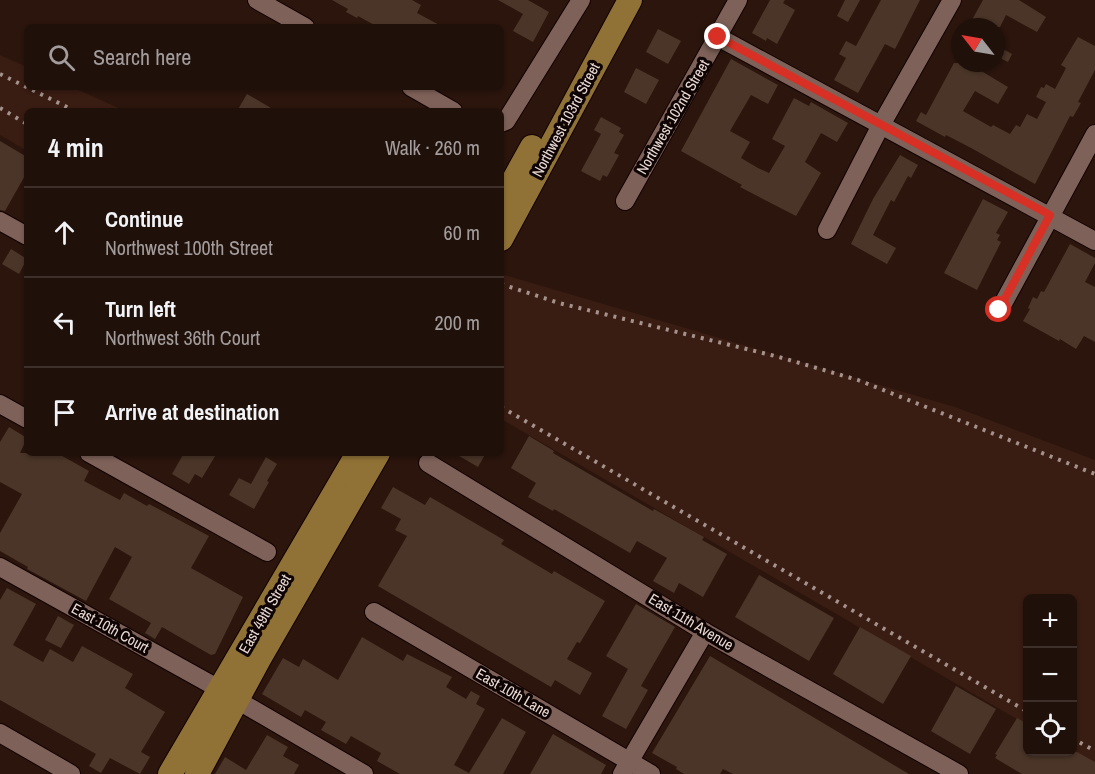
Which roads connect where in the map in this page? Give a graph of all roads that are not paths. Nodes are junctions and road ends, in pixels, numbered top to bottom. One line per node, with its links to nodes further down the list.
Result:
1 (257, 0): 7 (street)
2 (581, 0): 11 (street)
3 (611, 0): 14 (main road, Northwest 103rd Street)
4 (630, 0): 19 (main road, Northwest 103rd Street)
5 (738, 0): 8 (street, Northwest 102nd Street)
6 (952, 0): 12 (street)
7 (300, 24)
8 (718, 37): 12 (street); 15 (street, Northwest 102nd Street)
9 (416, 90): 10 (street)
10 (448, 108)
11 (504, 122)
12 (881, 124): 16 (street); 18 (street)
13 (1095, 134): 16 (street)
14 (504, 197)
15 (625, 201)
16 (1050, 215): 21 (street); 22 (street)
17 (0, 220): 20 (street)
18 (827, 230)
19 (504, 233)
20 (24, 234)
21 (1095, 241)
22 (999, 310)
23 (0, 404): 24 (street)
24 (24, 417)
25 (94, 456): 29 (street)
26 (356, 456): 33 (main road, East 49th Street)
27 (376, 456): 33 (main road, East 49th Street)
28 (428, 463): 32 (street, East 11th Avenue)
29 (267, 552)
30 (0, 567): 33 (street, East 10th Court)
31 (374, 612): 35 (street, East 10th Lane)
32 (705, 632): 35 (street); 41 (street, East 11th Avenue)
33 (229, 695): 37 (main road, East 49th Street); 38 (main road, East 49th Street); 39 (street, East 10th Court)
34 (0, 733): 36 (street)
35 (626, 768): 40 (street, East 10th Lane)
36 (71, 774)
37 (170, 774)
38 (197, 774)
39 (364, 774)
40 (651, 774)
41 (959, 774)

